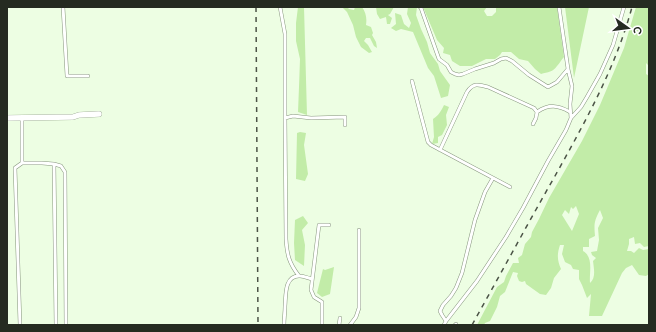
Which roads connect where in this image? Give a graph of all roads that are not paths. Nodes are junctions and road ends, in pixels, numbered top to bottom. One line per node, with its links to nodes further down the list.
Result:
1 (63, 7): 7 (lane)
2 (280, 7): 14 (lane)
3 (420, 7): 6 (lane)
4 (559, 7): 6 (lane)
5 (624, 7): 15 (lane)
6 (568, 69): 10 (lane)
7 (88, 76)
8 (412, 81): 18 (lane)
9 (537, 112): 10 (lane); 16 (lane); 18 (lane)
10 (570, 112): 15 (lane)
11 (99, 114): 13 (street)
12 (7, 118): 13 (street)
13 (22, 118): 19 (lane)
14 (285, 118): 17 (lane); 25 (lane)
15 (570, 118): 28 (lane)
16 (533, 124)
17 (345, 125)
18 (440, 150): 21 (lane)
19 (22, 164): 20 (lane); 29 (lane)
20 (54, 164): 30 (lane); 31 (lane)
21 (493, 178): 22 (lane); 28 (lane)
22 (510, 187)
23 (330, 225): 26 (lane)
24 (359, 230): 35 (lane)
25 (299, 276): 26 (lane); 32 (lane)
26 (312, 279): 33 (lane)
27 (340, 318): 34 (lane)
28 (446, 320): 36 (lane)
29 (20, 325)
30 (56, 325)
31 (66, 325)
32 (284, 325)
33 (322, 325)
34 (339, 325)
35 (350, 325)
36 (444, 325)

